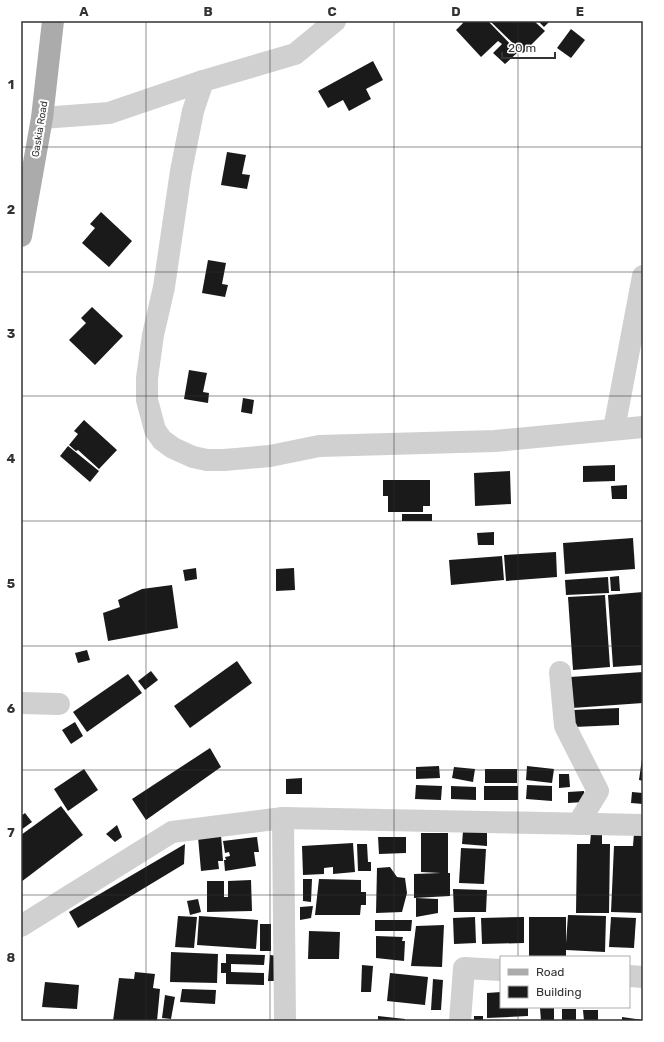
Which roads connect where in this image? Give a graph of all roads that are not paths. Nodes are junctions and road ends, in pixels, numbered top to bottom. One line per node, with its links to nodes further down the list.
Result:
1 (53, 21): 4 (main road, Gaskia Road)
2 (335, 21): 3 (street)
3 (204, 81): 4 (street); 9 (street)
4 (42, 118): 5 (main road, Gaskia Road)
5 (24, 208): 6 (main road, Gaskia Road)
6 (21, 236)
7 (643, 276): 9 (street)
8 (643, 427): 9 (street)
9 (614, 429)
10 (560, 672): 14 (street)
11 (21, 702): 12 (street)
12 (59, 704)
13 (283, 818): 14 (street); 16 (street); 20 (street)
14 (578, 824): 15 (street)
15 (643, 825)
16 (21, 926)
17 (500, 970): 21 (street)
18 (630, 976): 19 (street)
19 (643, 977)
20 (285, 1021)
21 (460, 1021)

